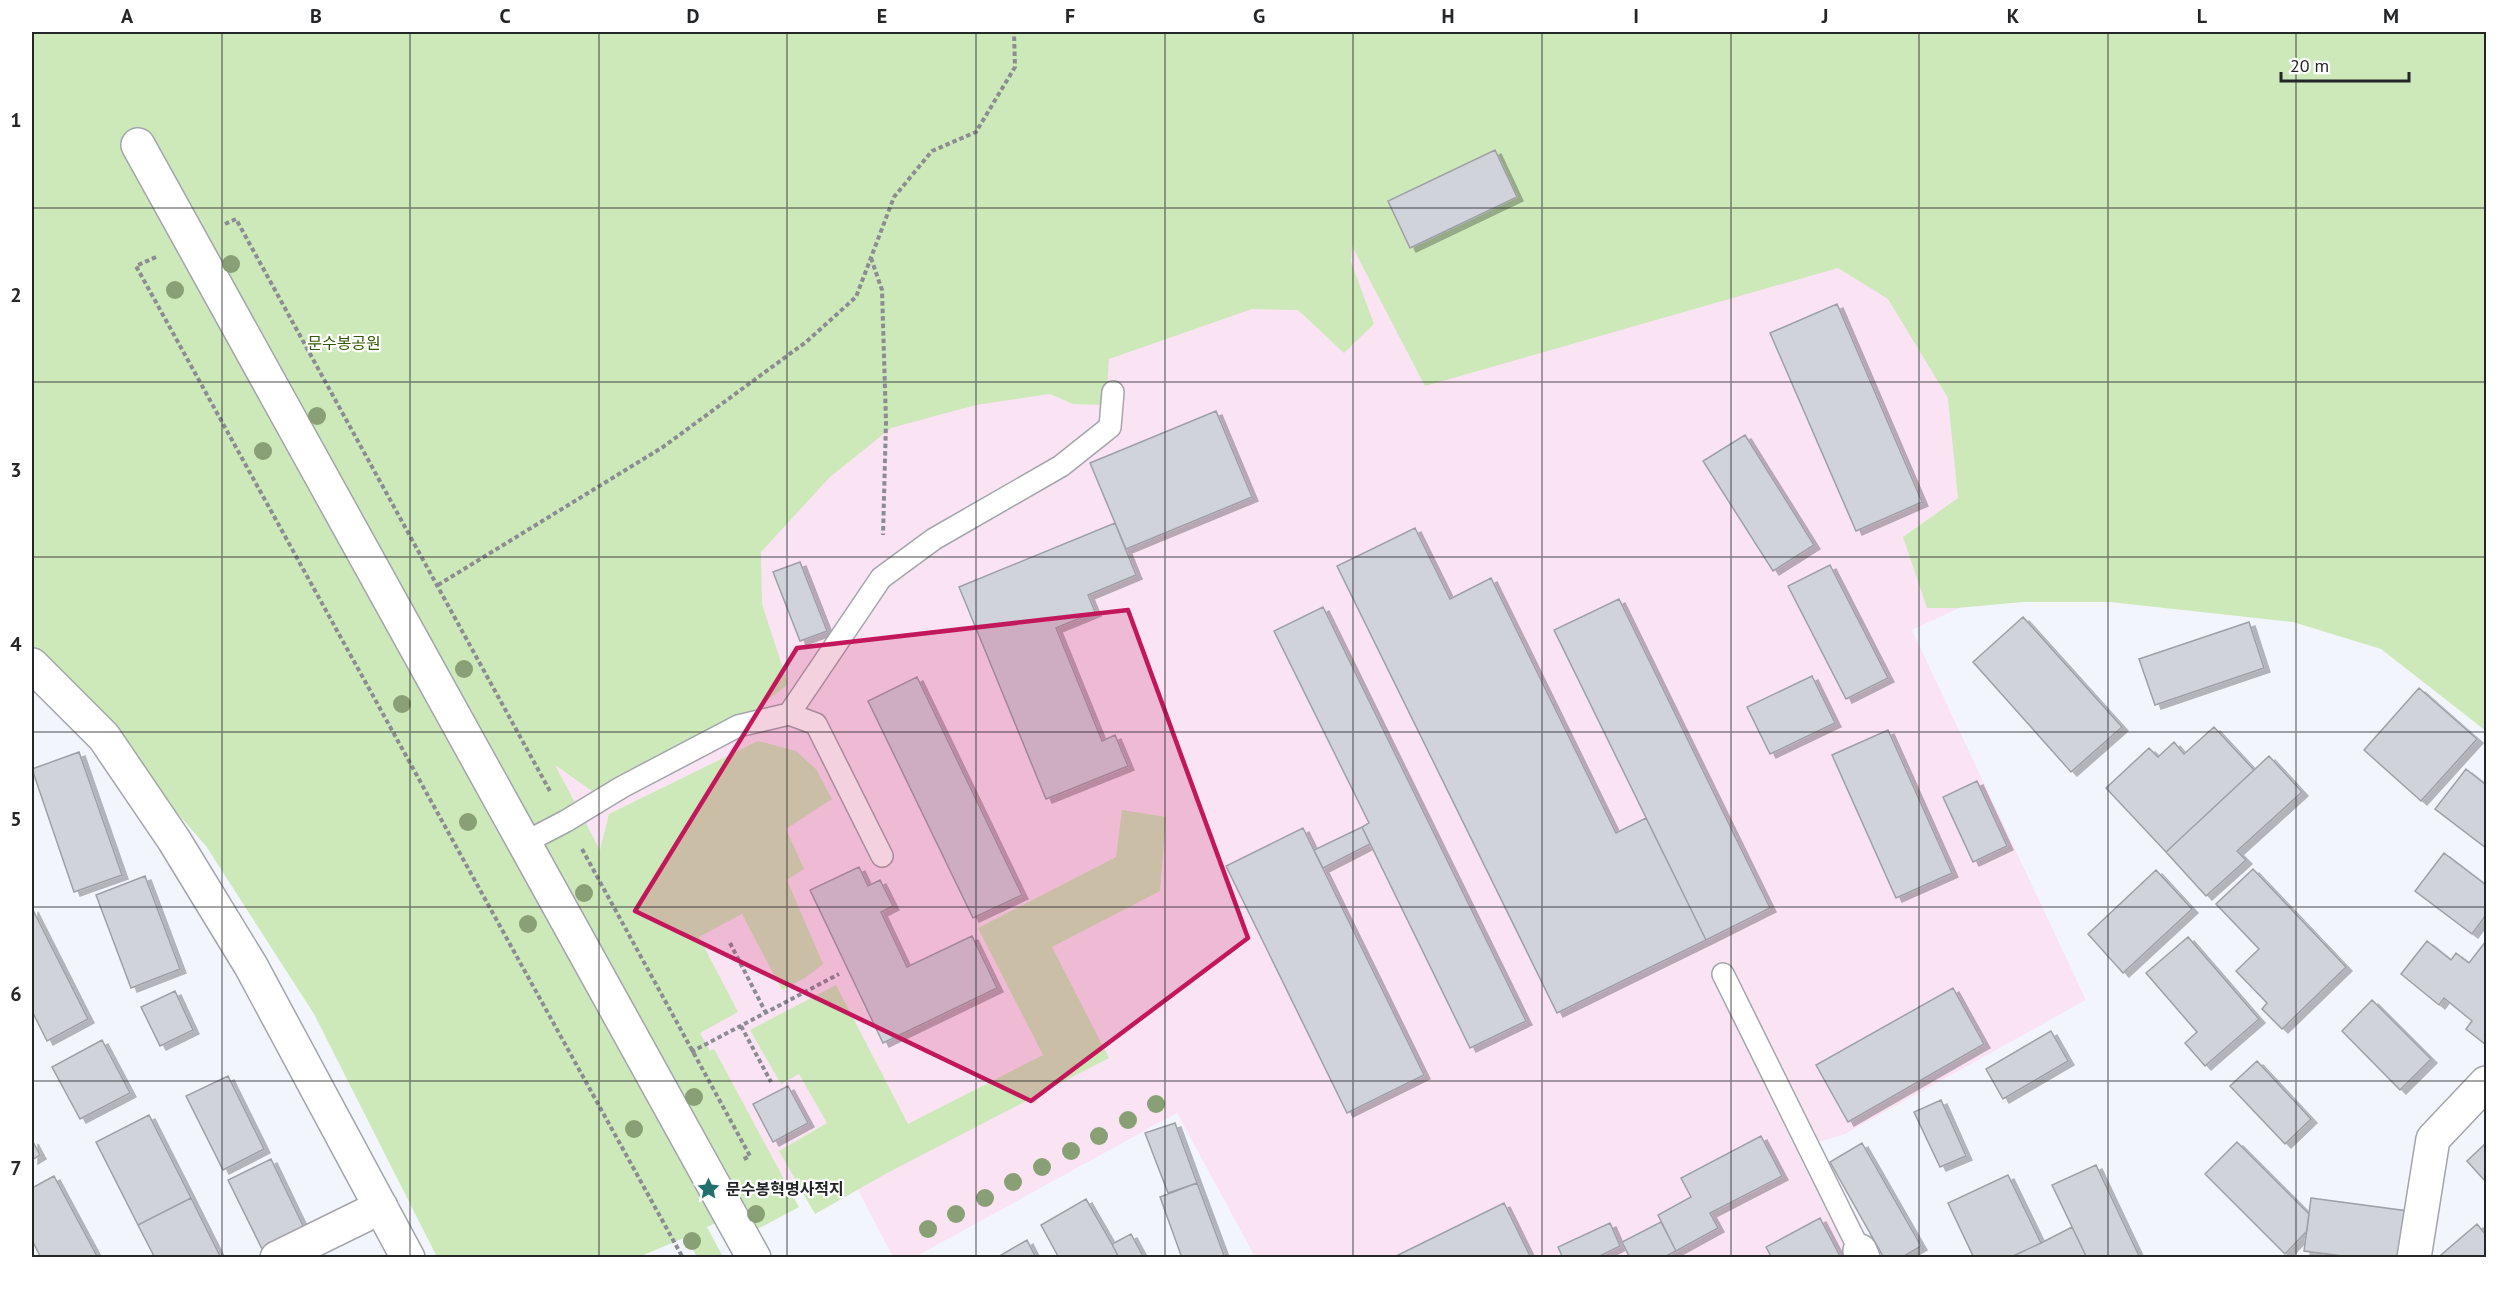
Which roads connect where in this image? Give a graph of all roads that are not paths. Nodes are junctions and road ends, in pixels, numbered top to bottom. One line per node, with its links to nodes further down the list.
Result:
1 (138, 146): 5 (street)
2 (1113, 392): 4 (lane)
3 (32, 665): 9 (street)
4 (789, 714): 5 (lane); 6 (lane)
5 (524, 843): 13 (street)
6 (882, 856)
7 (1723, 974): 10 (lane)
8 (2487, 1083): 14 (street)
9 (381, 1207): 11 (street); 12 (street)
10 (1862, 1254)
11 (277, 1257)
12 (408, 1257)
13 (754, 1257)
14 (2414, 1257)

